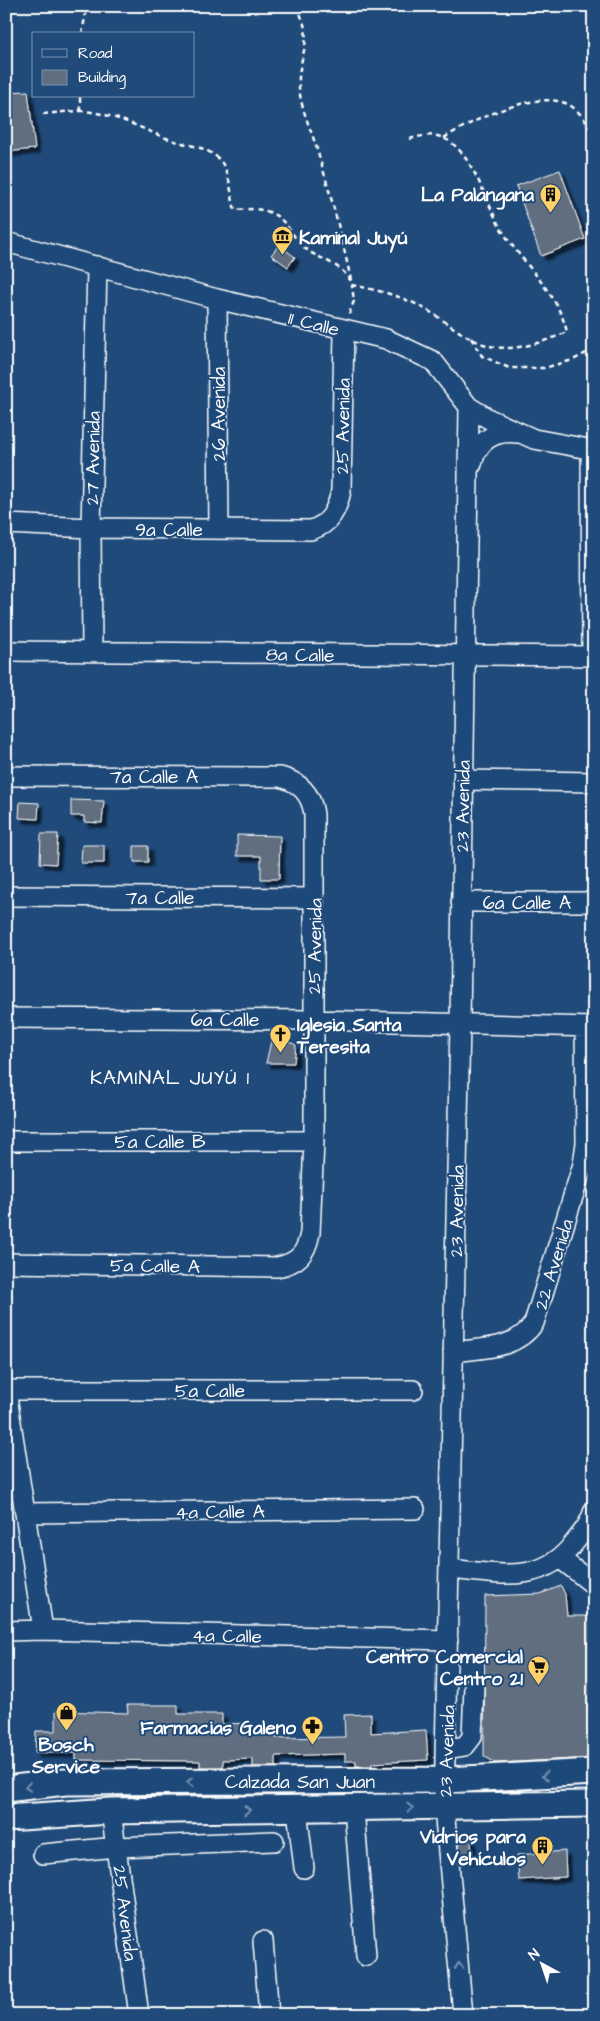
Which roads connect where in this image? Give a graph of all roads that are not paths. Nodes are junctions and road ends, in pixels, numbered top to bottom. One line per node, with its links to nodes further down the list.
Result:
1 (6, 242): 2 (street, 11 Calle)
2 (97, 266): 3 (street, 11 Calle); 11 (street, 27 Avenida)
3 (217, 299): 4 (street, 11 Calle); 12 (street, 26 Avenida)
4 (344, 330): 5 (street, 11 Calle); 9 (street, 25 Avenida)
5 (469, 407): 6 (street, 11 Calle); 8 (street, 23 Avenida)
6 (517, 433): 7 (street, 11 Calle); 8 (street)
7 (593, 450): 16 (street)
8 (468, 475): 15 (street, 23 Avenida)
9 (329, 520): 12 (street, 9a Calle)
10 (6, 524): 11 (street, 9a Calle)
11 (91, 528): 12 (street, 9a Calle); 14 (street, 27 Avenida)
12 (218, 529)
13 (6, 651): 14 (street, 8a Calle)
14 (92, 651): 15 (street, 8a Calle)
15 (465, 656): 16 (street, 8a Calle); 18 (street, 23 Avenida)
16 (593, 656)
17 (6, 776): 20 (street, 7a Calle A)
18 (463, 780): 19 (street); 23 (street, 23 Avenida)
19 (594, 782)
20 (300, 786): 22 (street, 25 Avenida)
21 (6, 896): 22 (street, 7a Calle)
22 (314, 898): 26 (street, 25 Avenida)
23 (461, 902): 24 (street, 6a Calle A); 27 (street, 23 Avenida)
24 (594, 902)
25 (6, 1018): 26 (street, 6a Calle)
26 (313, 1020): 27 (street, 6a Calle); 30 (street, 25 Avenida)
27 (460, 1023): 28 (street, 6a Calle); 33 (street, 23 Avenida)
28 (589, 1027): 33 (street, 22 Avenida)
29 (6, 1141): 30 (street, 5a Calle B)
30 (314, 1141): 31 (street, 25 Avenida)
31 (301, 1258): 32 (street, 5a Calle A)
32 (6, 1263)
33 (453, 1352): 40 (street, 23 Avenida)
34 (6, 1390): 35 (street, 5a Calle); 38 (street)
35 (413, 1390)
36 (415, 1509): 38 (street, 4a Calle A)
37 (594, 1510): 39 (street)
38 (25, 1513): 42 (street)
39 (561, 1559): 40 (street); 41 (street)
40 (449, 1569): 44 (street, 23 Avenida)
41 (594, 1585)
42 (44, 1630): 43 (street, 4a Calle); 44 (street, 4a Calle)
43 (6, 1631)
44 (448, 1640): 46 (street, 23 Avenida)
45 (474, 1686): 46 (street)
46 (447, 1748): 48 (street, 23 Avenida)
47 (594, 1772): 48 (main road, Calzada San Juan, one-way to 48)
48 (446, 1780): 49 (main road, Calzada San Juan, one-way to 49); 51 (street, 23 Avenida)
49 (6, 1789)
50 (594, 1804): 51 (main road, Calzada San Juan)
51 (444, 1808): 52 (main road, Calzada San Juan, one-way to 51); 64 (street, 23 Avenida, one-way to 51)
52 (354, 1809): 53 (main road, Calzada San Juan); 61 (street)
53 (297, 1810): 54 (main road, Calzada San Juan, one-way to 53); 59 (street)
54 (111, 1811): 55 (main road, Calzada San Juan); 57 (street, 25 Avenida)
55 (6, 1818)
56 (274, 1841): 57 (street)
57 (117, 1848): 58 (street); 62 (street, 25 Avenida)
58 (42, 1854)
59 (304, 1868)
60 (263, 1941): 63 (street)
61 (366, 1956)
62 (139, 2015)
63 (269, 2015)
64 (463, 2015)

